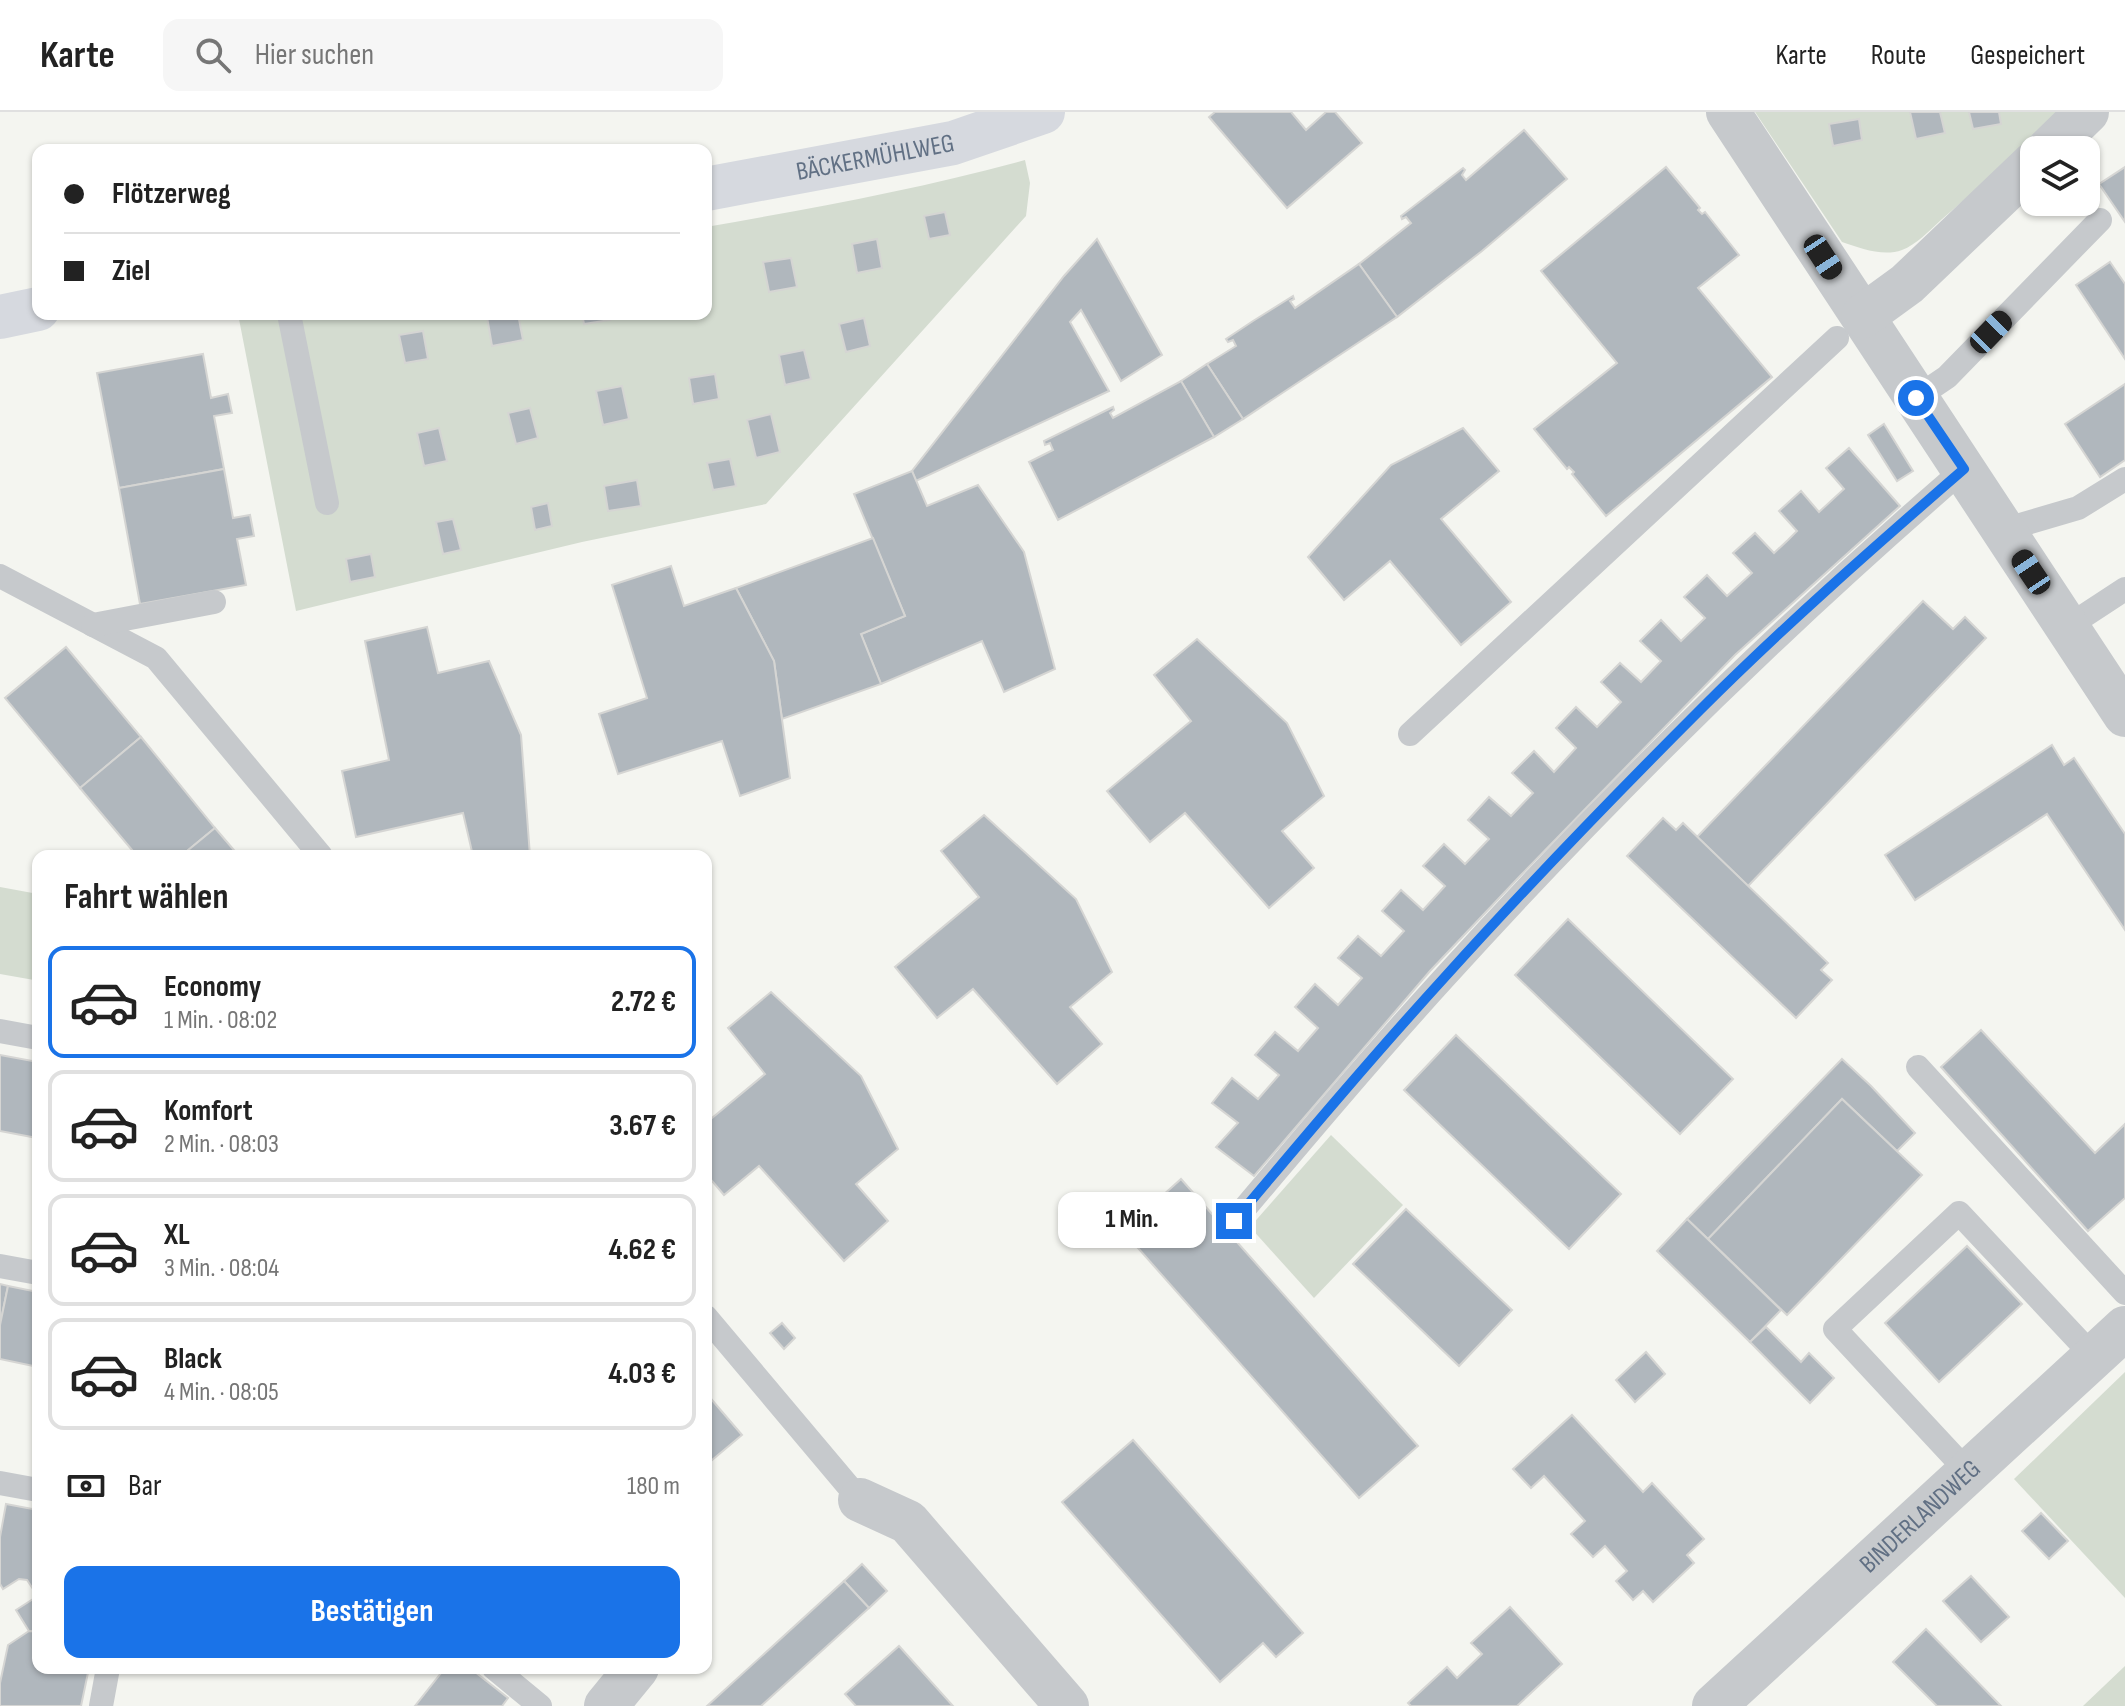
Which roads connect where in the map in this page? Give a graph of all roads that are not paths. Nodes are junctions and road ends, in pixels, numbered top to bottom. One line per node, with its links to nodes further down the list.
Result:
1 (1043, 112): 6 (street, BÄCKERMÜHLWEG)
2 (1728, 112): 11 (street)
3 (2087, 112): 4 (street)
4 (2062, 136)
5 (2020, 176): 11 (street)
6 (712, 188)
7 (2100, 220): 12 (lane)
8 (32, 310): 9 (street)
9 (0, 317)
10 (290, 320): 15 (lane)
11 (1850, 327): 12 (street); 23 (lane)
12 (1916, 398): 13 (street)
13 (1964, 469): 16 (street); 28 (lane)
14 (2125, 479): 16 (lane)
15 (327, 503)
16 (2003, 530): 21 (street)
17 (0, 576): 20 (lane)
18 (2125, 589): 21 (lane)
19 (214, 602): 20 (lane)
20 (93, 625): 24 (lane)
21 (2067, 627): 22 (street)
22 (2124, 713)
23 (1410, 734)
24 (316, 850)
25 (0, 1031): 26 (lane)
26 (32, 1037)
27 (1918, 1067): 31 (lane)
28 (1234, 1221)
29 (0, 1266): 30 (lane)
30 (32, 1272)
31 (2125, 1293)
32 (712, 1324): 38 (lane)
33 (2125, 1328): 34 (street, BINDERLANDWEG)
34 (2094, 1357): 35 (street, BINDERLANDWEG); 35 (lane)
35 (1968, 1472): 46 (street, BINDERLANDWEG)
36 (0, 1483): 37 (lane)
37 (32, 1489)
38 (860, 1500): 45 (street)
39 (107, 1674): 42 (lane)
40 (501, 1674): 43 (lane)
41 (632, 1674): 44 (street)
42 (101, 1706)
43 (540, 1706)
44 (606, 1706)
45 (1067, 1706)
46 (1714, 1706)

